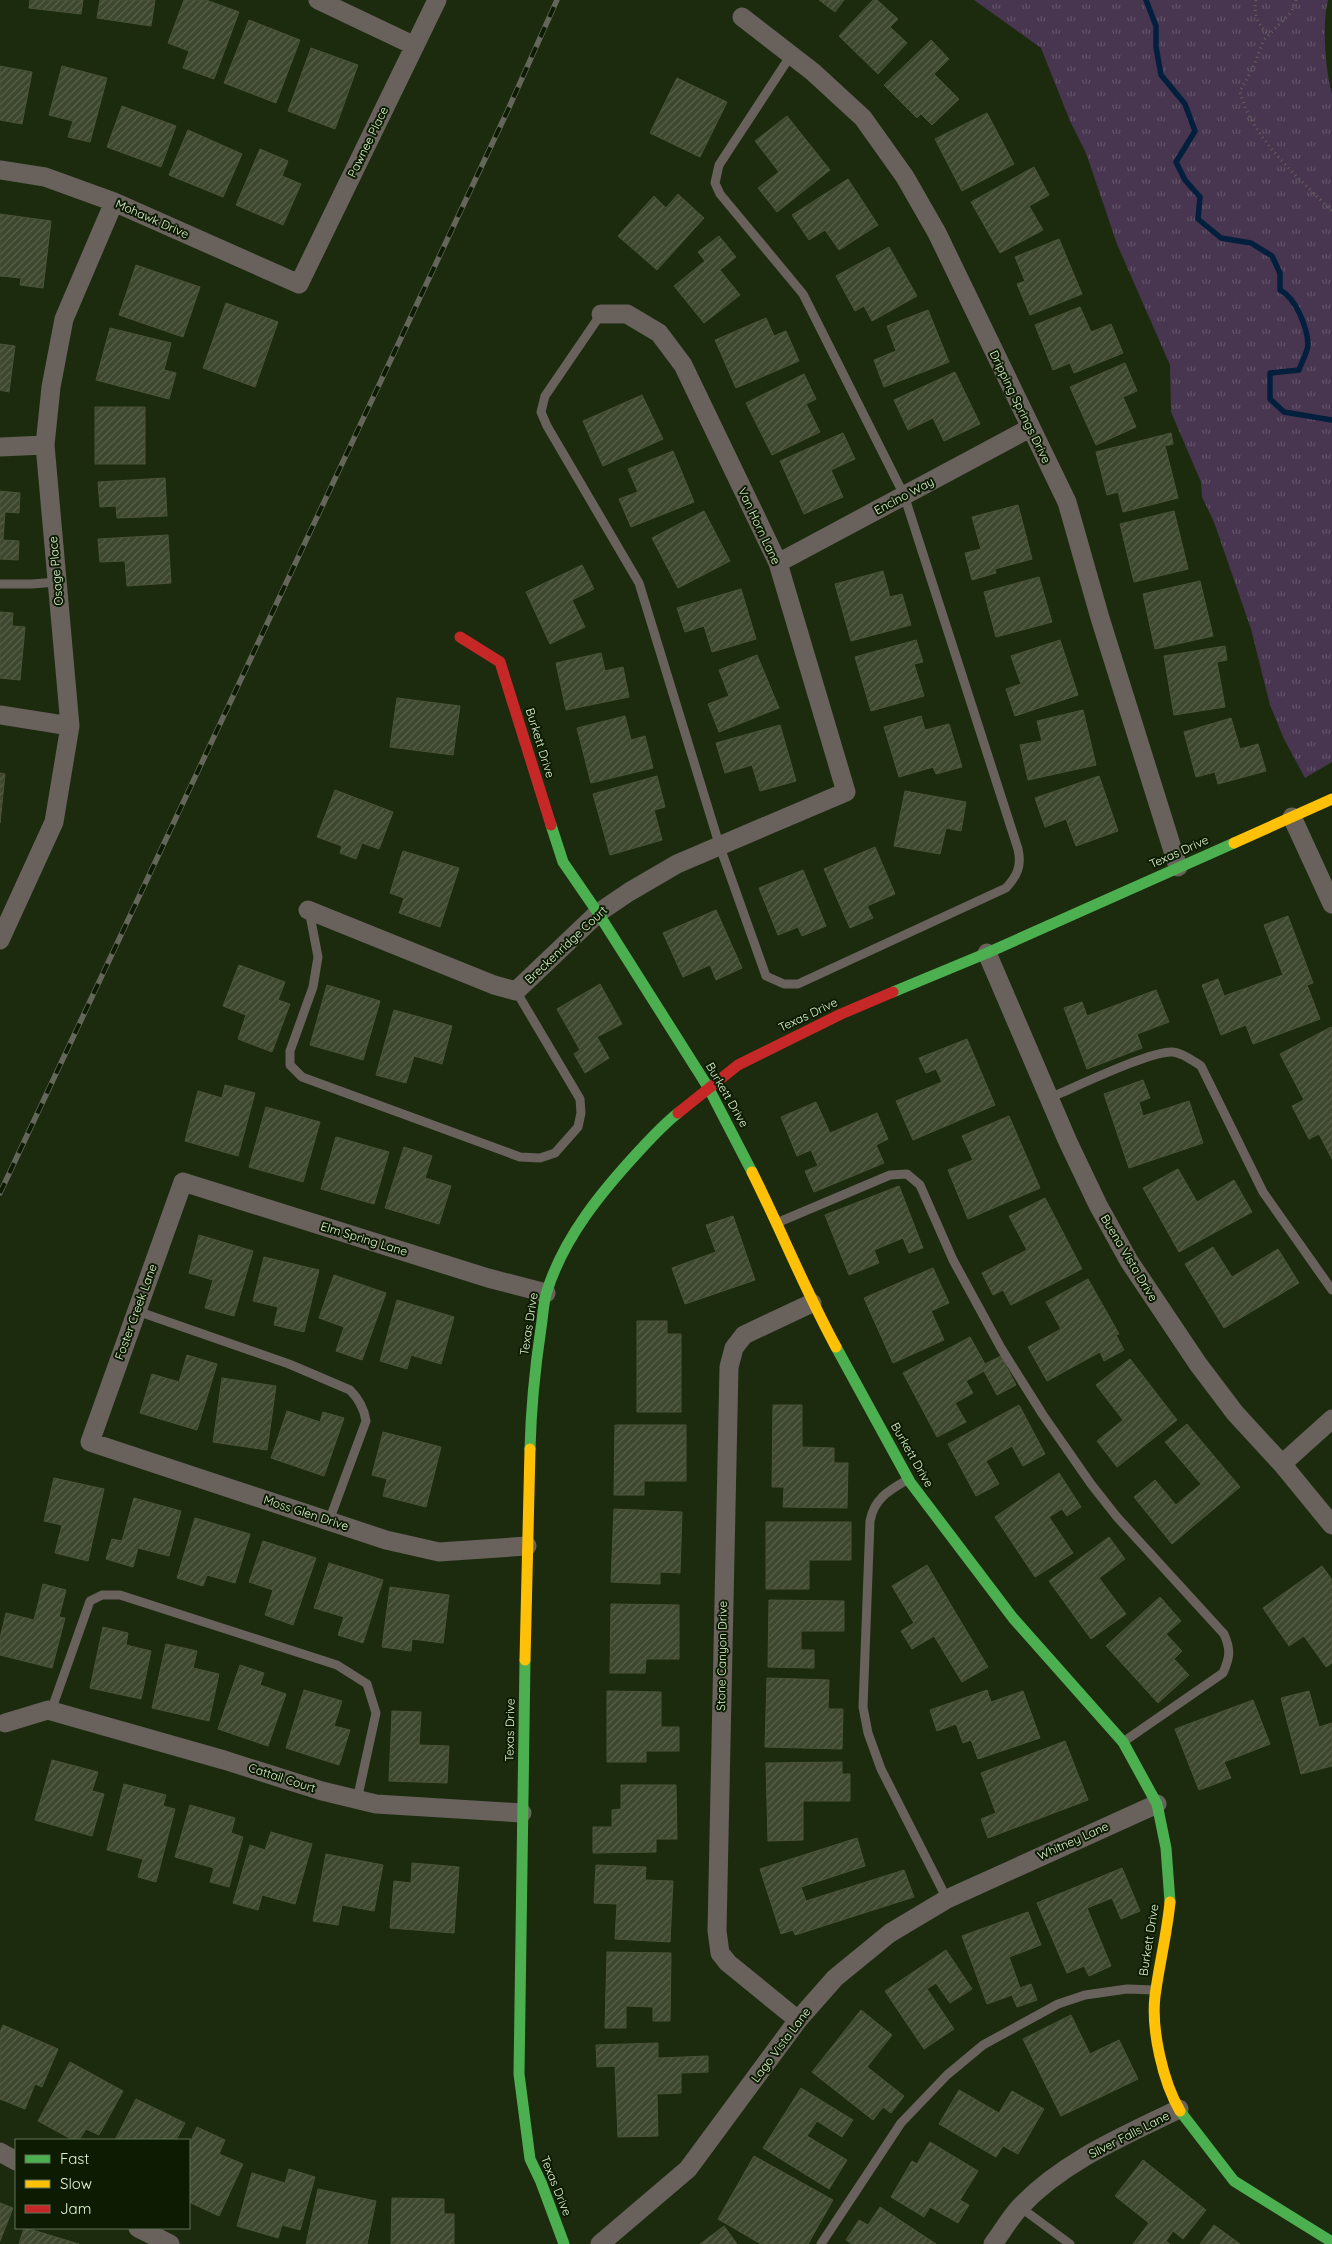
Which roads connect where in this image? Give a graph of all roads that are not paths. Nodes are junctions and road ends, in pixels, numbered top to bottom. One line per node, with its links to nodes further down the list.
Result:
1 (318, 0): 4 (street)
2 (437, 0): 4 (street, Pawnee Place)
3 (742, 17): 5 (street, Dripping Springs Drive)
4 (415, 46): 8 (street, Pawnee Place)
5 (790, 55): 10 (street, Dripping Springs Drive); 13 (lane)
6 (0, 170): 7 (street, Mohawk Drive)
7 (114, 202): 8 (street, Mohawk Drive); 11 (street, Osage Place)
8 (299, 284)
9 (601, 314): 14 (street, Van Horn Lane); 23 (lane)
10 (1030, 428): 13 (street, Encino Way); 24 (street, Dripping Springs Drive)
11 (45, 445): 12 (street); 15 (street, Osage Place)
12 (0, 447)
13 (904, 495): 14 (street, Encino Way); 23 (lane)
14 (778, 563): 20 (street, Van Horn Lane)
15 (57, 582): 16 (lane); 19 (street, Osage Place)
16 (0, 584)
17 (460, 637): 28 (street, Burkett Drive)
18 (0, 715): 19 (street)
19 (70, 726): 27 (street, Osage Place)
20 (846, 792): 23 (street, Breckenridge Court)
21 (1332, 799): 22 (street, Texas Drive)
22 (1292, 817): 24 (street, Texas Drive); 25 (street)
23 (720, 847): 28 (street, Breckenridge Court)
24 (1178, 867): 30 (street, Texas Drive)
25 (1332, 904)
26 (308, 910): 31 (street, Breckenridge Court); 31 (lane)
27 (6, 913): 29 (street, Osage Place)
28 (598, 913): 31 (street, Breckenridge Court); 32 (street, Burkett Drive)
29 (0, 940)
30 (987, 953): 32 (street, Texas Drive); 33 (street, Buena Vista Drive)
31 (516, 991)
32 (708, 1087): 35 (street, Burkett Drive); 37 (street, Texas Drive)
33 (1049, 1098): 36 (lane); 42 (street, Buena Vista Drive)
34 (183, 1182): 37 (street, Elm Spring Lane); 39 (street, Foster Creek Lane)
35 (777, 1222): 38 (street, Burkett Drive); 49 (lane)
36 (1332, 1290)
37 (546, 1293): 46 (street, Texas Drive)
38 (812, 1303): 43 (street, Burkett Drive); 56 (street, Stone Canyon Drive)
39 (137, 1311): 41 (street, Foster Creek Lane); 44 (lane)
40 (1332, 1419): 42 (street)
41 (90, 1442): 44 (street, Moss Glen Drive)
42 (1282, 1464): 45 (street, Buena Vista Drive)
43 (908, 1480): 49 (street, Burkett Drive); 54 (lane)
44 (329, 1521): 46 (street, Moss Glen Drive)
45 (1332, 1525)
46 (527, 1546): 52 (street, Texas Drive)
47 (49, 1710): 48 (street); 50 (street, Cattail Court); 50 (lane)
48 (5, 1723)
49 (1123, 1742): 51 (street, Burkett Drive)
50 (357, 1800): 52 (street, Cattail Court)
51 (1157, 1804): 53 (street, Whitney Lane); 55 (street, Burkett Drive)
52 (522, 1813): 64 (street, Texas Drive)
53 (990, 1878): 54 (street, Lago Vista Lane)
54 (948, 1899): 56 (street, Lago Vista Lane)
55 (1156, 1990): 57 (street, Burkett Drive); 66 (lane)
56 (798, 2020): 65 (street, Lago Vista Lane)
57 (1180, 2109): 60 (street, Silver Falls Lane); 62 (street, Burkett Drive)
58 (0, 2152): 59 (street)
59 (15, 2160)
60 (1020, 2207): 67 (street, Silver Falls Lane); 68 (lane)
61 (140, 2229): 63 (street)
62 (1332, 2242)
63 (166, 2243)
64 (564, 2244)
65 (600, 2244)
66 (821, 2244)
67 (993, 2244)
68 (1070, 2244)

